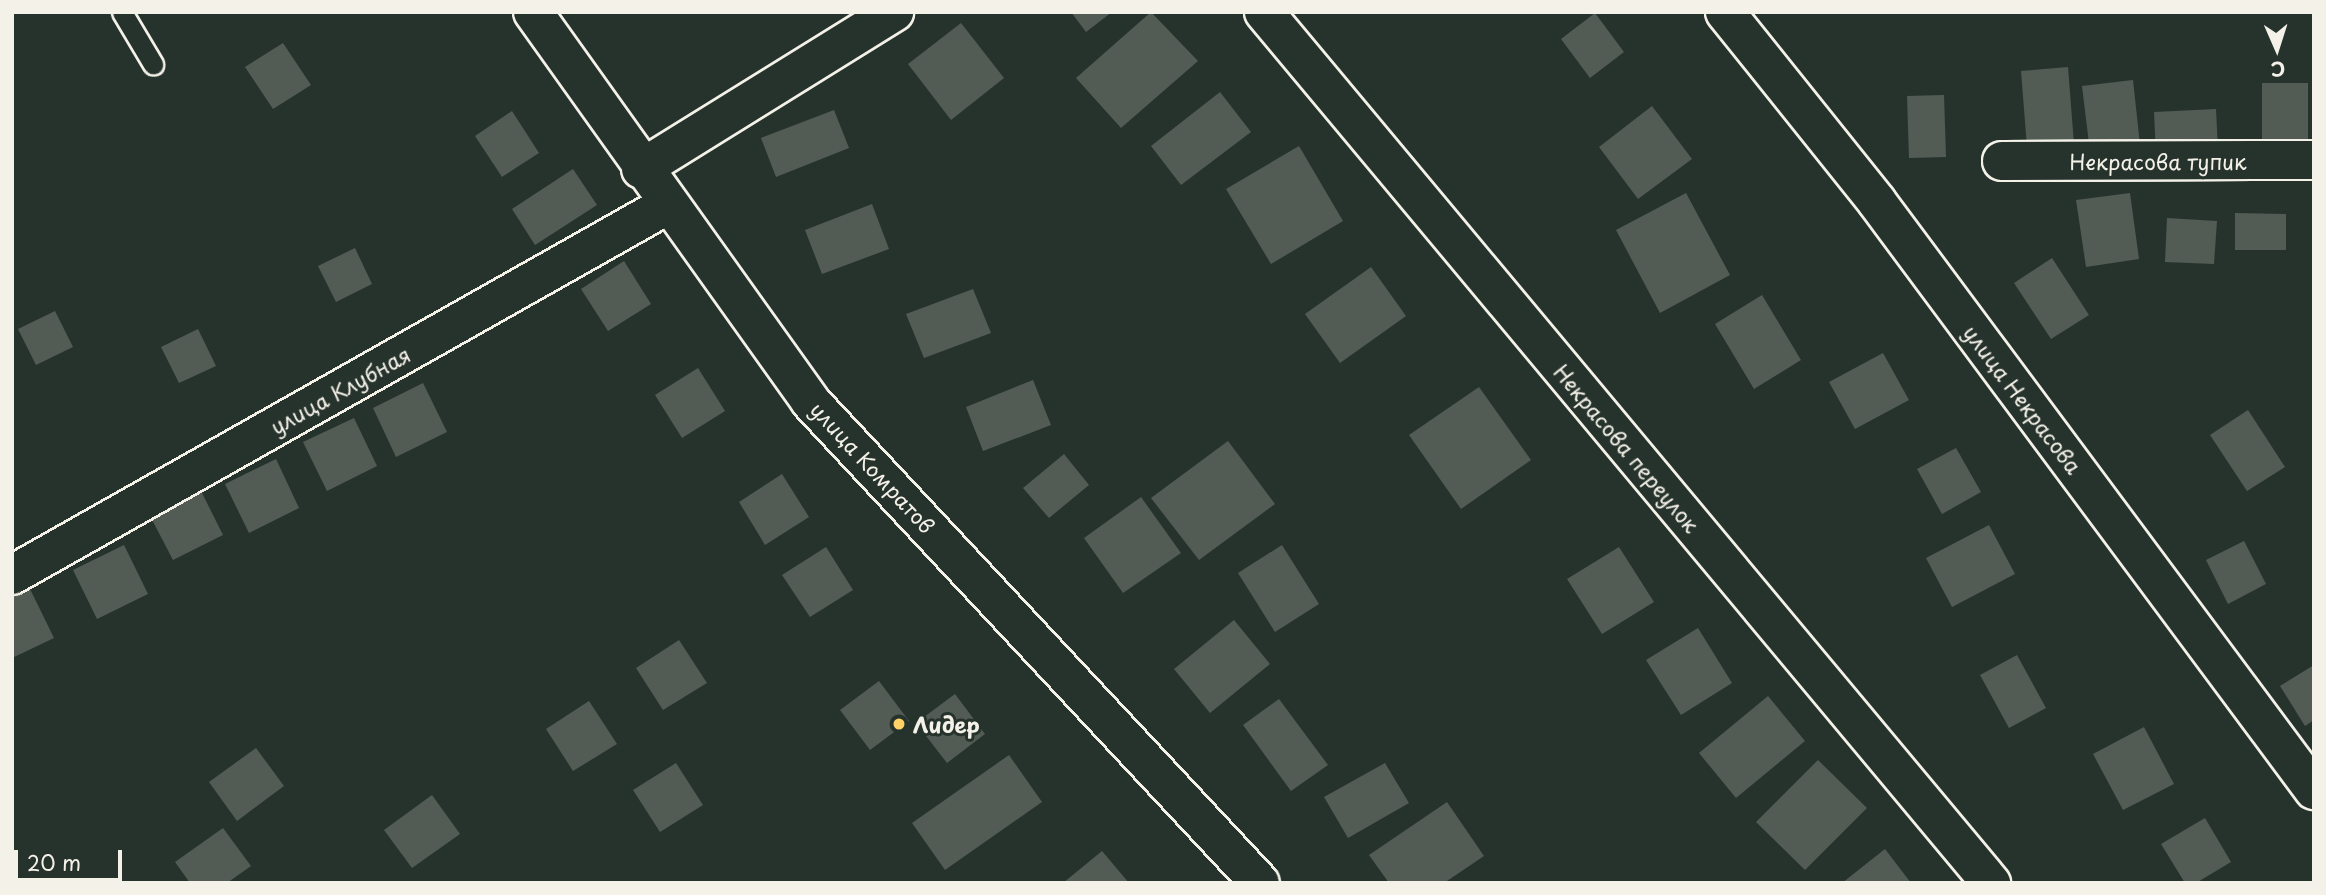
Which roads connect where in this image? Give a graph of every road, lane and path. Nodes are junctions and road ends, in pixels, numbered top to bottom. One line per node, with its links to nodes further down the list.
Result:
1 (122, 12): 6 (lane)
2 (533, 12): 9 (street, улица Комратов)
3 (894, 12): 9 (street)
4 (1264, 12): 14 (street, Некрасова переулок)
5 (1726, 12): 12 (street, улица Некрасова)
6 (153, 64)
7 (2314, 160): 8 (street, Некрасова тупик)
8 (2002, 161)
9 (641, 169): 10 (street, улица Комратов)
10 (667, 205): 11 (street, улица Клубная); 13 (street, улица Комратов)
11 (12, 575)
12 (2314, 790)
13 (1260, 883)
14 (1991, 883)

